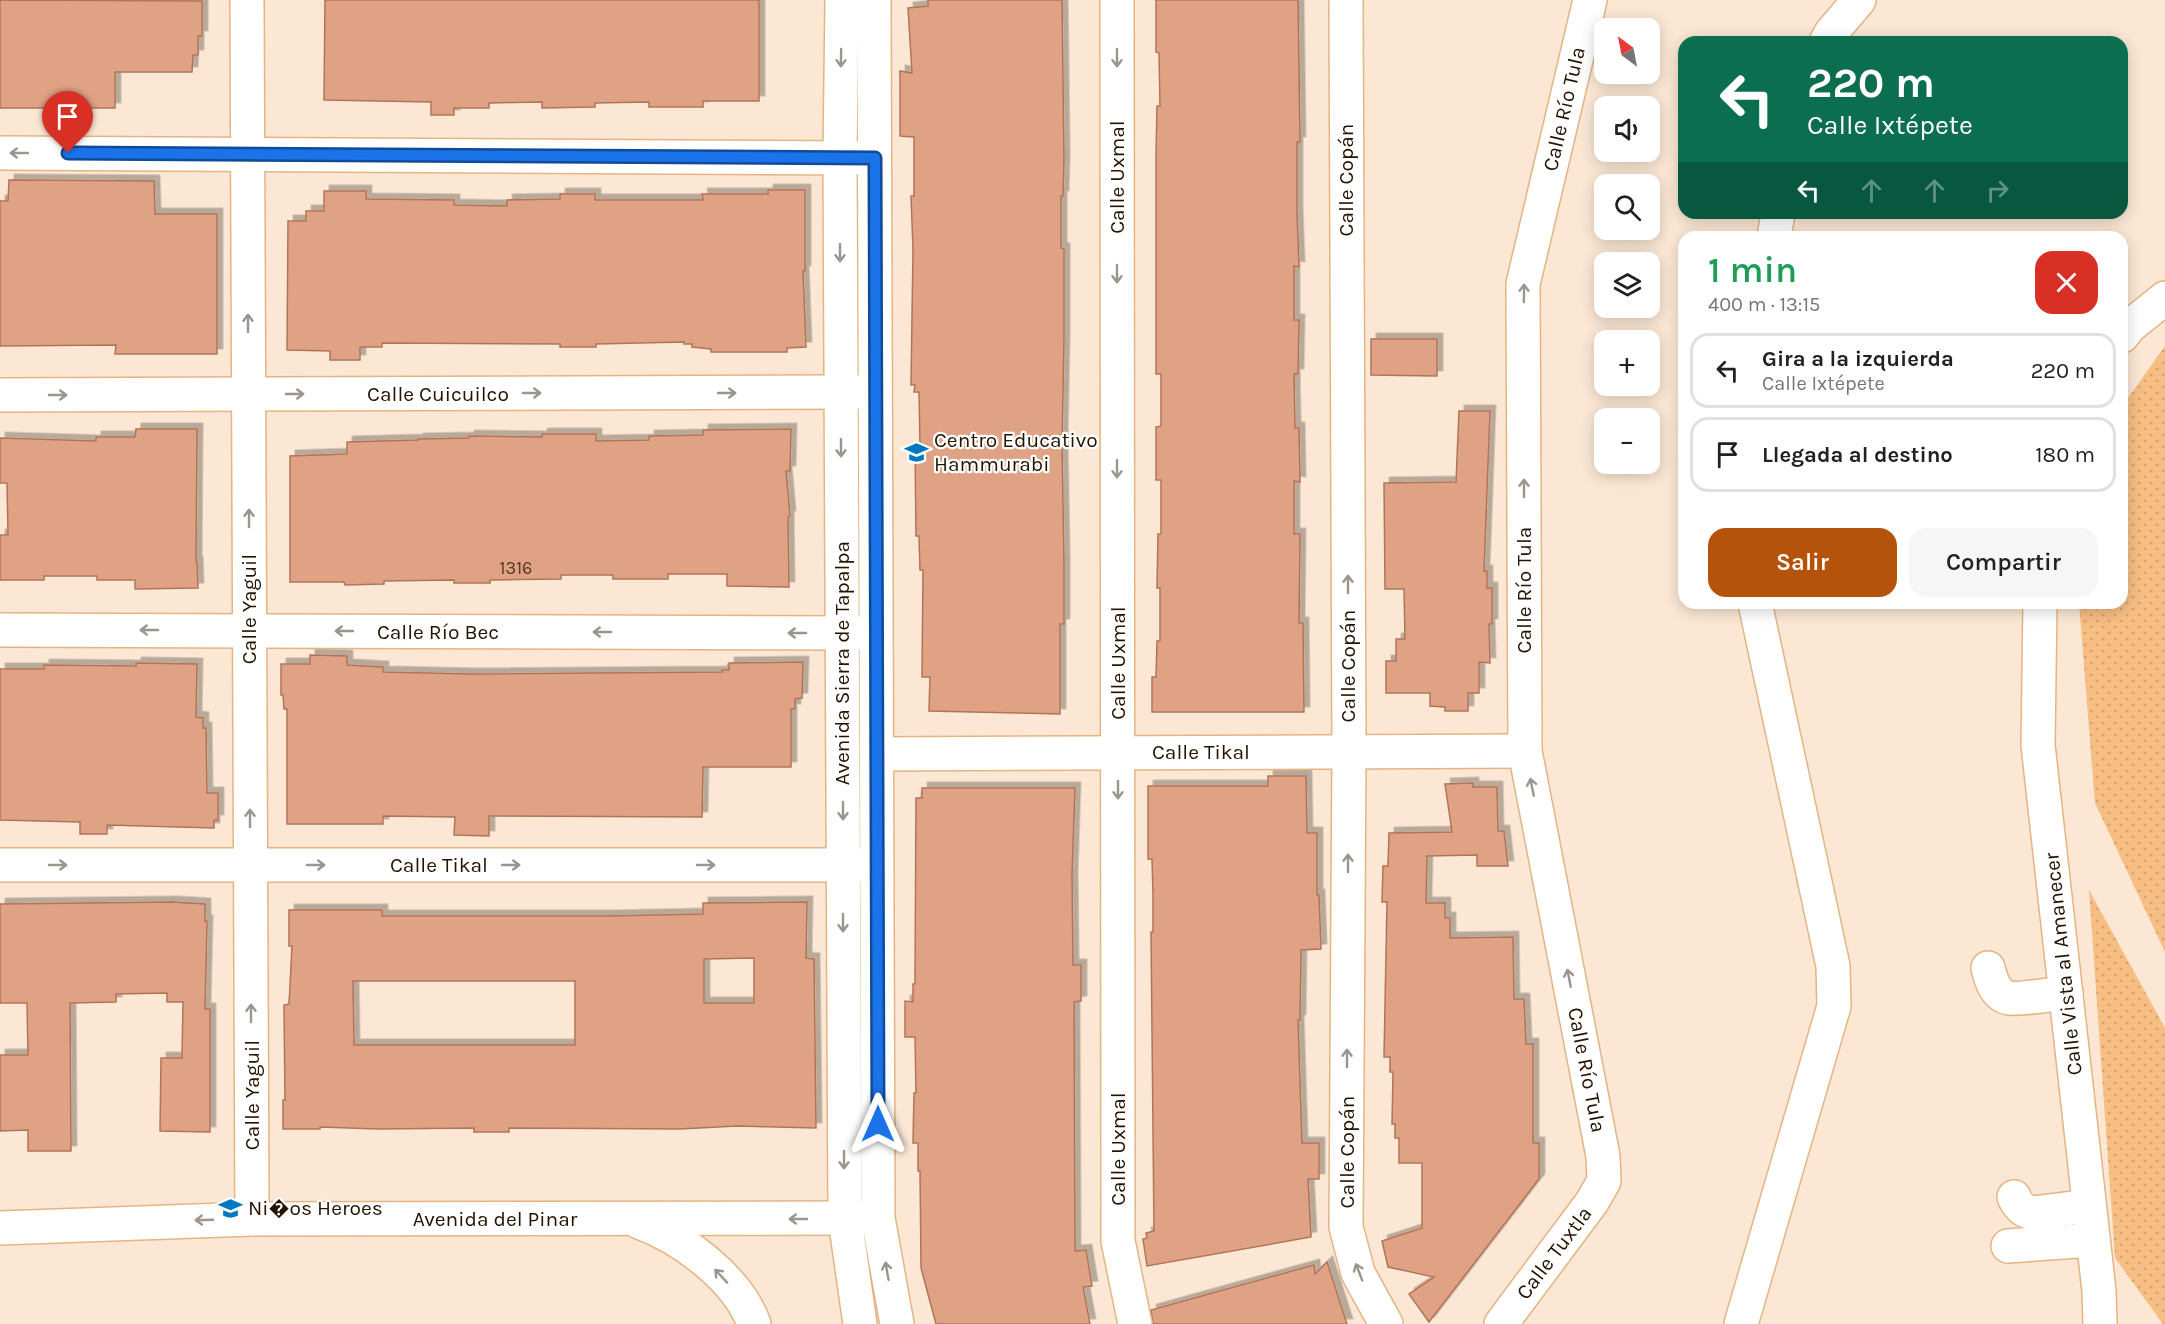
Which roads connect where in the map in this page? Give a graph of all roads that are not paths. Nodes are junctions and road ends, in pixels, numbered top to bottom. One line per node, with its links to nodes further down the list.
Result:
1 (247, 0): 10 (street, Calle Yaguil)
2 (842, 0): 11 (street, Avenida Sierra de Tapalpa, one-way to 11)
3 (874, 0): 12 (street, Avenida Sierra de Tapalpa)
4 (1117, 0): 27 (street, Calle Uxmal, one-way to 27)
5 (1346, 0): 26 (street, Calle Copán, one-way to 5)
6 (1590, 0): 25 (street, Calle Río Tula, one-way to 6)
7 (1859, 0): 8 (street)
8 (1831, 36)
9 (0, 153): 10 (street, one-way to 9)
10 (248, 154): 11 (street); 17 (street, Calle Yaguil, one-way to 10)
11 (840, 158): 12 (street); 15 (street, Avenida Sierra de Tapalpa, one-way to 15)
12 (875, 158): 16 (street, Avenida Sierra de Tapalpa)
13 (2165, 298): 14 (street)
14 (2128, 328)
15 (841, 392): 16 (street, Calle Cuicuilco); 17 (street, Calle Cuicuilco, one-way to 15); 24 (street, Avenida Sierra de Tapalpa, one-way to 24)
16 (876, 392): 23 (street, Avenida Sierra de Tapalpa)
17 (249, 394): 18 (street, Calle Cuicuilco, one-way to 17); 22 (street, Calle Yaguil, one-way to 17)
18 (0, 395)
19 (1756, 609): 52 (street)
20 (2040, 609): 34 (street, Calle Vista al Amanecer)
21 (0, 630): 22 (street, Calle Río Bec, one-way to 21)
22 (249, 631): 24 (street, Calle Río Bec, one-way to 22); 30 (street, Calle Yaguil, one-way to 22)
23 (877, 632): 24 (street, Calle Río Bec); 28 (street, Avenida Sierra de Tapalpa)
24 (842, 633): 31 (street, Avenida Sierra de Tapalpa, one-way to 31)
25 (1525, 751): 26 (street, Calle Tikal); 35 (street, Calle Río Tula, one-way to 25)
26 (1349, 752): 27 (street, Calle Tikal); 50 (street, Calle Copán, one-way to 26)
27 (1118, 753): 28 (street, Calle Tikal); 49 (street, Calle Uxmal, one-way to 49)
28 (877, 754): 32 (street, Avenida Sierra de Tapalpa)
29 (0, 865): 30 (street, Calle Tikal, one-way to 30)
30 (250, 865): 31 (street, Calle Tikal, one-way to 31); 39 (street, Calle Yaguil, one-way to 30)
31 (843, 865): 32 (street, Calle Tikal); 41 (street, Avenida Sierra de Tapalpa, one-way to 41)
32 (877, 865): 38 (street, Avenida Sierra de Tapalpa)
33 (1988, 968): 34 (street)
34 (2066, 993): 37 (street, Calle Vista al Amanecer)
35 (1604, 1181): 51 (street, Calle Tuxtla)
36 (2014, 1197): 37 (street)
37 (2090, 1206): 43 (street, Calle Vista al Amanecer)
38 (878, 1218): 41 (street, Avenida del Pinar); 48 (street, Avenida Sierra de Tapalpa, one-way to 38)
39 (252, 1219): 40 (street, Avenida del Pinar); 42 (street, Avenida del Pinar, one-way to 42)
40 (630, 1219): 41 (street, Avenida del Pinar, one-way to 40); 46 (street, Avenida del Pinar, one-way to 40)
41 (845, 1219): 47 (street, Avenida Sierra de Tapalpa)
42 (0, 1228)
43 (2093, 1240): 44 (street); 45 (street, Calle Vista al Amanecer)
44 (2008, 1246)
45 (2099, 1291): 53 (street, Calle Vista al Amanecer); 54 (street)
46 (754, 1324)
47 (860, 1324)
48 (897, 1324)
49 (1135, 1324)
50 (1386, 1324)
51 (1501, 1324)
52 (1741, 1324)
53 (2100, 1324)
54 (2124, 1324)

